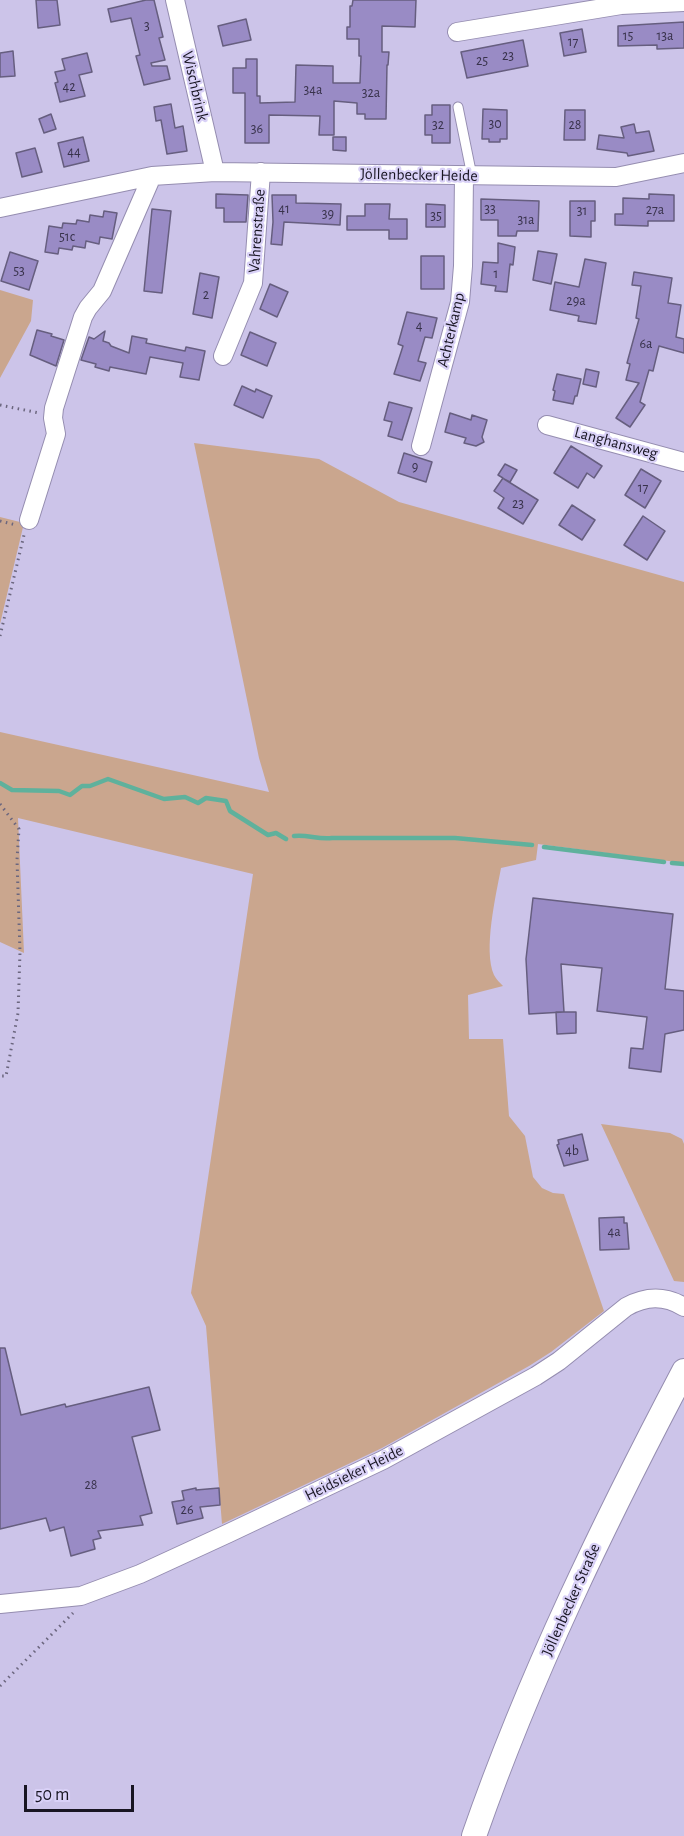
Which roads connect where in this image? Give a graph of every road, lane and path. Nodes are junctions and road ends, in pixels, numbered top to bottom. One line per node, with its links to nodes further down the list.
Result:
1 (175, 0): 6 (street, Wischbrink)
2 (684, 2): 3 (street)
3 (457, 32)
4 (458, 107): 9 (lane)
5 (684, 163): 9 (street, Jöllenbecker Heide)
6 (215, 172): 7 (street, Jöllenbecker Heide); 8 (street, Jöllenbecker Heide)
7 (261, 172): 9 (street, Jöllenbecker Heide); 11 (street, Vahrenstraße)
8 (152, 176): 10 (street, Jöllenbecker Heide); 13 (street)
9 (468, 176): 15 (street, Achterkamp)
10 (0, 208)
11 (223, 356)
12 (0, 405): 13 (path)
13 (53, 416): 17 (street)
14 (547, 425): 16 (street, Langhansweg)
15 (421, 446)
16 (684, 462)
17 (29, 520): 18 (path)
18 (0, 636)
19 (0, 804): 20 (path)
20 (0, 1076)
21 (684, 1306): 23 (street, Heidsieker Heide)
22 (684, 1371): 26 (main road, Jöllenbecker Straße)
23 (81, 1596): 24 (street, Heidsieker Heide); 25 (path)
24 (0, 1604)
25 (0, 1686)
26 (474, 1836)

